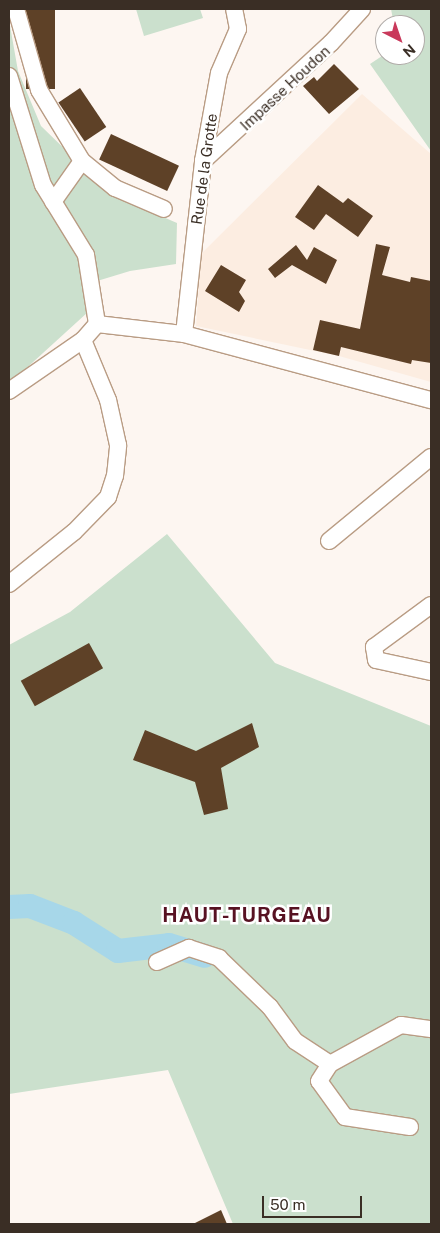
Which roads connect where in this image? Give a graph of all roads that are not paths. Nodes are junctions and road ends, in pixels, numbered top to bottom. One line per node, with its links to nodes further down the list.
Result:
1 (16, 9): 5 (street)
2 (234, 9): 6 (street, Rue de la Grotte)
3 (362, 9): 6 (street, Impasse Houdon)
4 (9, 76): 7 (street)
5 (82, 162): 7 (street); 8 (street)
6 (203, 162): 10 (street, Rue de la Grotte)
7 (53, 202): 9 (street)
8 (164, 209)
9 (98, 324): 10 (street); 11 (street)
10 (184, 334): 13 (street)
11 (83, 340): 12 (street); 16 (street)
12 (9, 391)
13 (431, 400)
14 (431, 457): 15 (street)
15 (329, 541)
16 (9, 584)
17 (431, 605): 18 (street)
18 (431, 672)
19 (158, 962): 21 (street)
20 (431, 1029): 21 (street)
21 (330, 1064): 22 (street)
22 (410, 1126)

